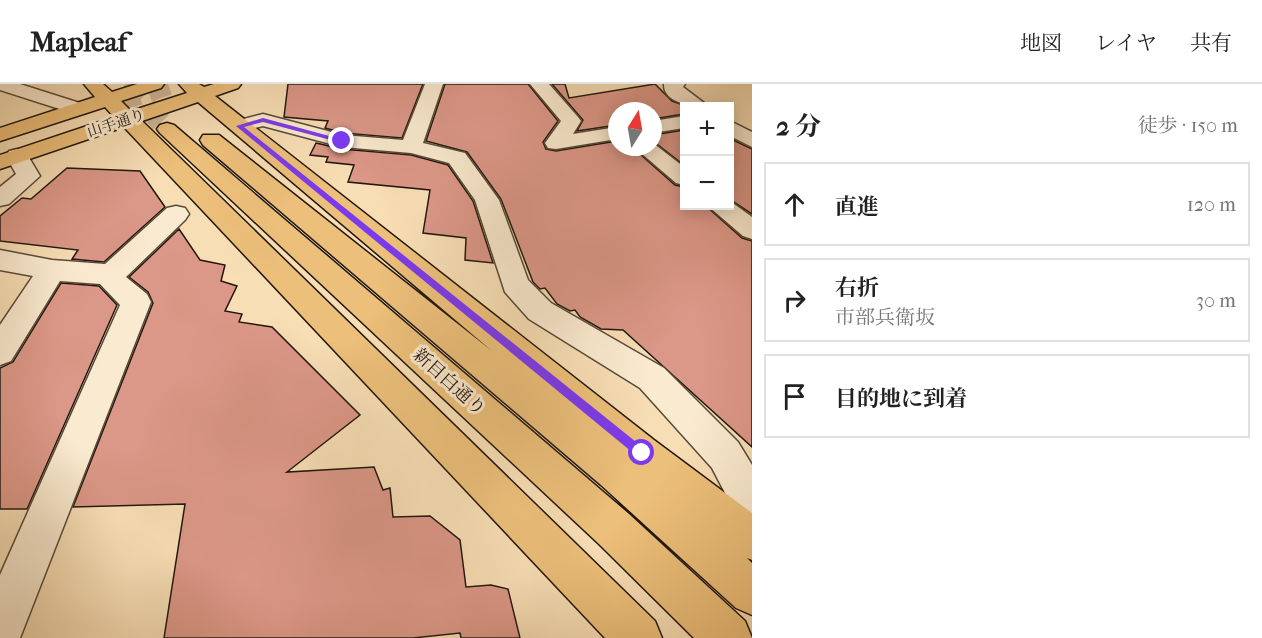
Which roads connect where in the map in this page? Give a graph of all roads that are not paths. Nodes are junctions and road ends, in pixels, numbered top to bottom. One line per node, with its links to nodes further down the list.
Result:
1 (2, 84): 8 (street)
2 (156, 84): 8 (main road, 山手通り)
3 (232, 84): 9 (main road, 山手通り)
4 (434, 84): 17 (street)
5 (539, 84): 14 (street)
6 (676, 84): 7 (street)
7 (692, 102)
8 (102, 103): 9 (main road, 山手通り); 15 (main road, 山手通り); 19 (main road, 山手通り); 33 (main road)
9 (186, 107): 10 (main road); 31 (main road, 新目白通り); 34 (main road, 新目白通り)
10 (251, 123): 17 (street); 30 (main road)
11 (680, 123): 12 (street)
12 (662, 126)
13 (734, 130): 16 (street)
14 (608, 134)
15 (0, 135)
16 (752, 141)
17 (411, 147): 29 (street)
18 (656, 156): 20 (street)
19 (9, 159): 21 (street)
20 (680, 175)
21 (0, 199)
22 (725, 210): 24 (street)
23 (176, 214): 27 (street)
24 (752, 231)
25 (0, 260): 26 (street)
26 (52, 270): 27 (street); 28 (street)
27 (111, 275): 32 (street)
28 (0, 352)
29 (752, 504)
30 (752, 539)
31 (752, 592)
32 (0, 629)
33 (638, 638)
34 (728, 638)

